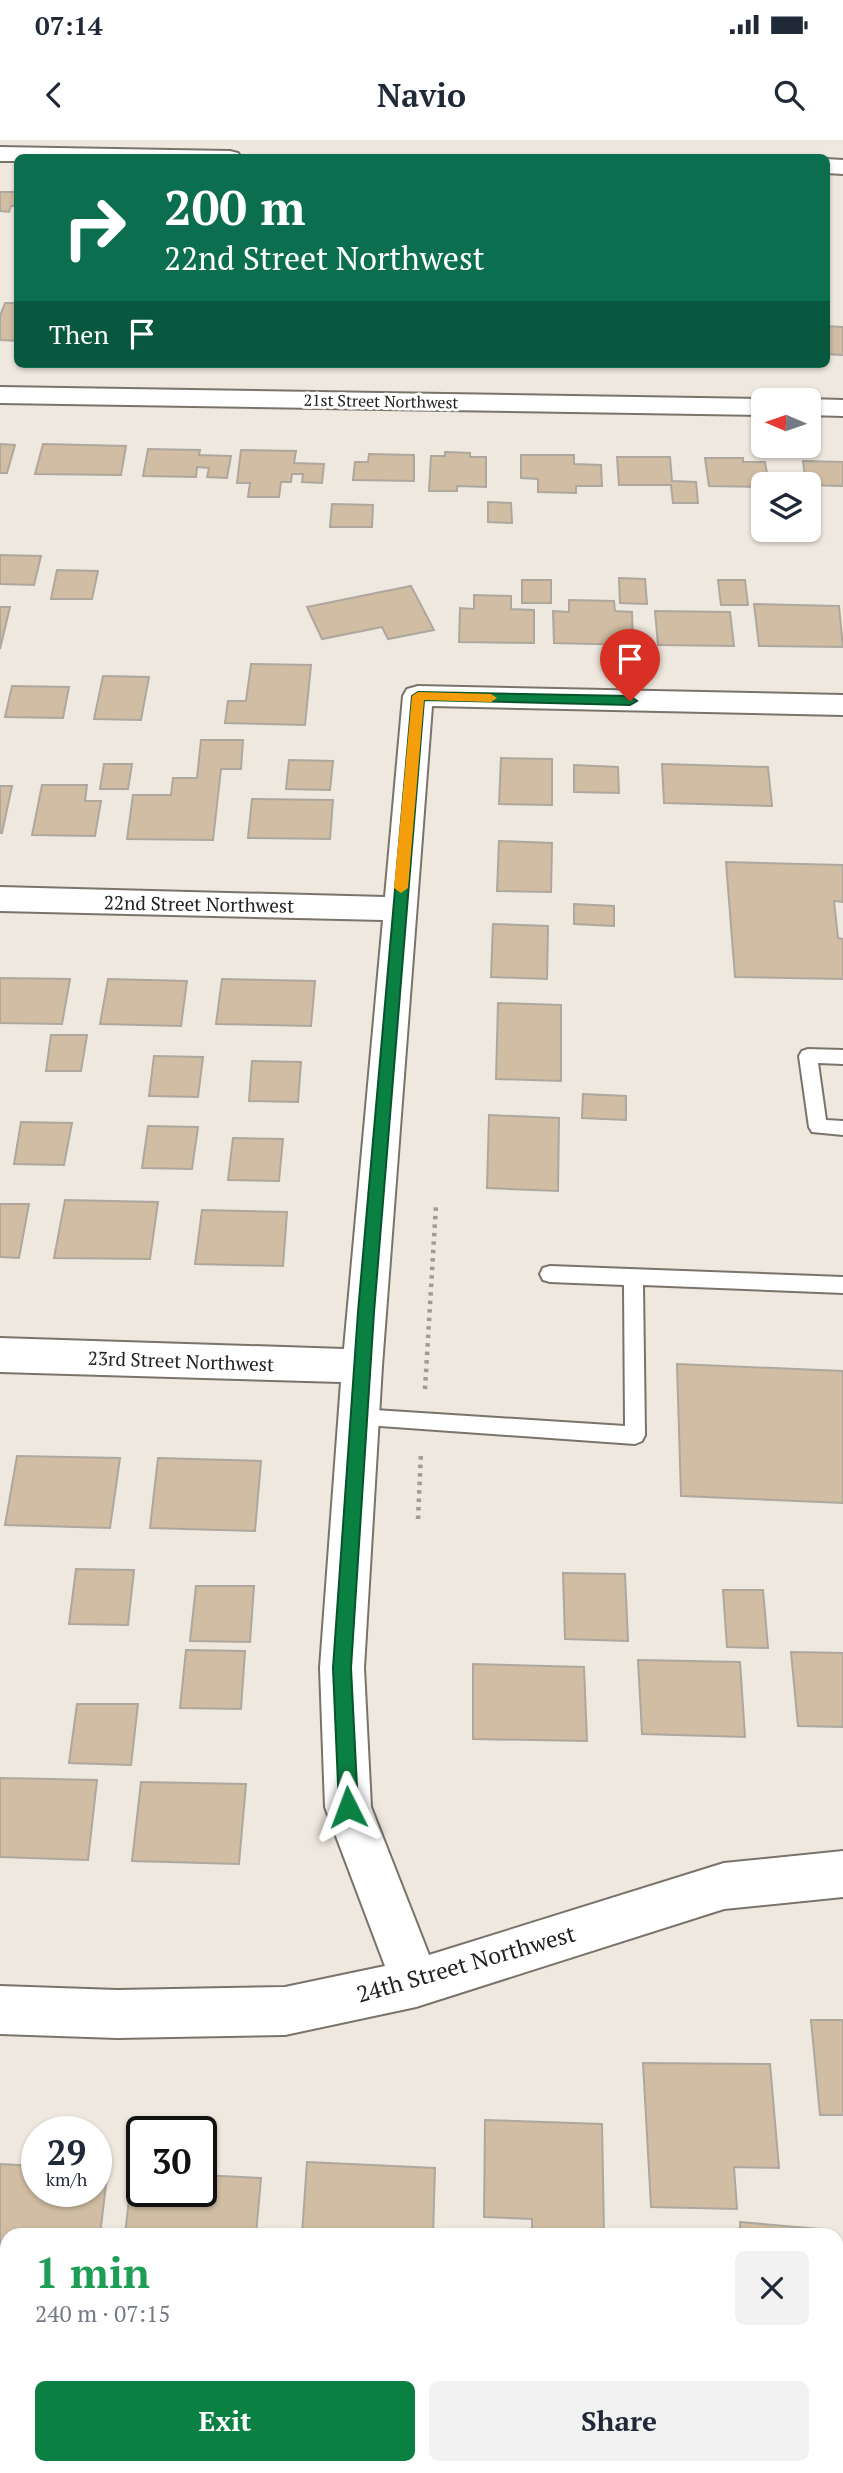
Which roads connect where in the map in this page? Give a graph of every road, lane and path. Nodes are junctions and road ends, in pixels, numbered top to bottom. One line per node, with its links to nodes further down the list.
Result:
1 (0, 395): 2 (street, 21st Street Northwest)
2 (751, 407)
3 (821, 407): 4 (street)
4 (843, 408)
5 (843, 705): 7 (street)
6 (0, 899): 7 (street, 22nd Street Northwest)
7 (399, 909): 15 (street)
8 (843, 1057): 9 (lane)
9 (843, 1128)
10 (436, 1205): 17 (path)
11 (550, 1274): 12 (lane)
12 (634, 1277): 13 (lane); 17 (lane)
13 (843, 1285)
14 (0, 1355): 15 (street, 23rd Street Northwest)
15 (362, 1366): 16 (street)
16 (359, 1418): 17 (lane); 20 (street)
17 (423, 1422): 18 (path)
18 (418, 1519)
19 (843, 1874): 20 (street, 24th Street Northwest)
20 (416, 1983): 21 (street, 24th Street Northwest)
21 (0, 2010)

